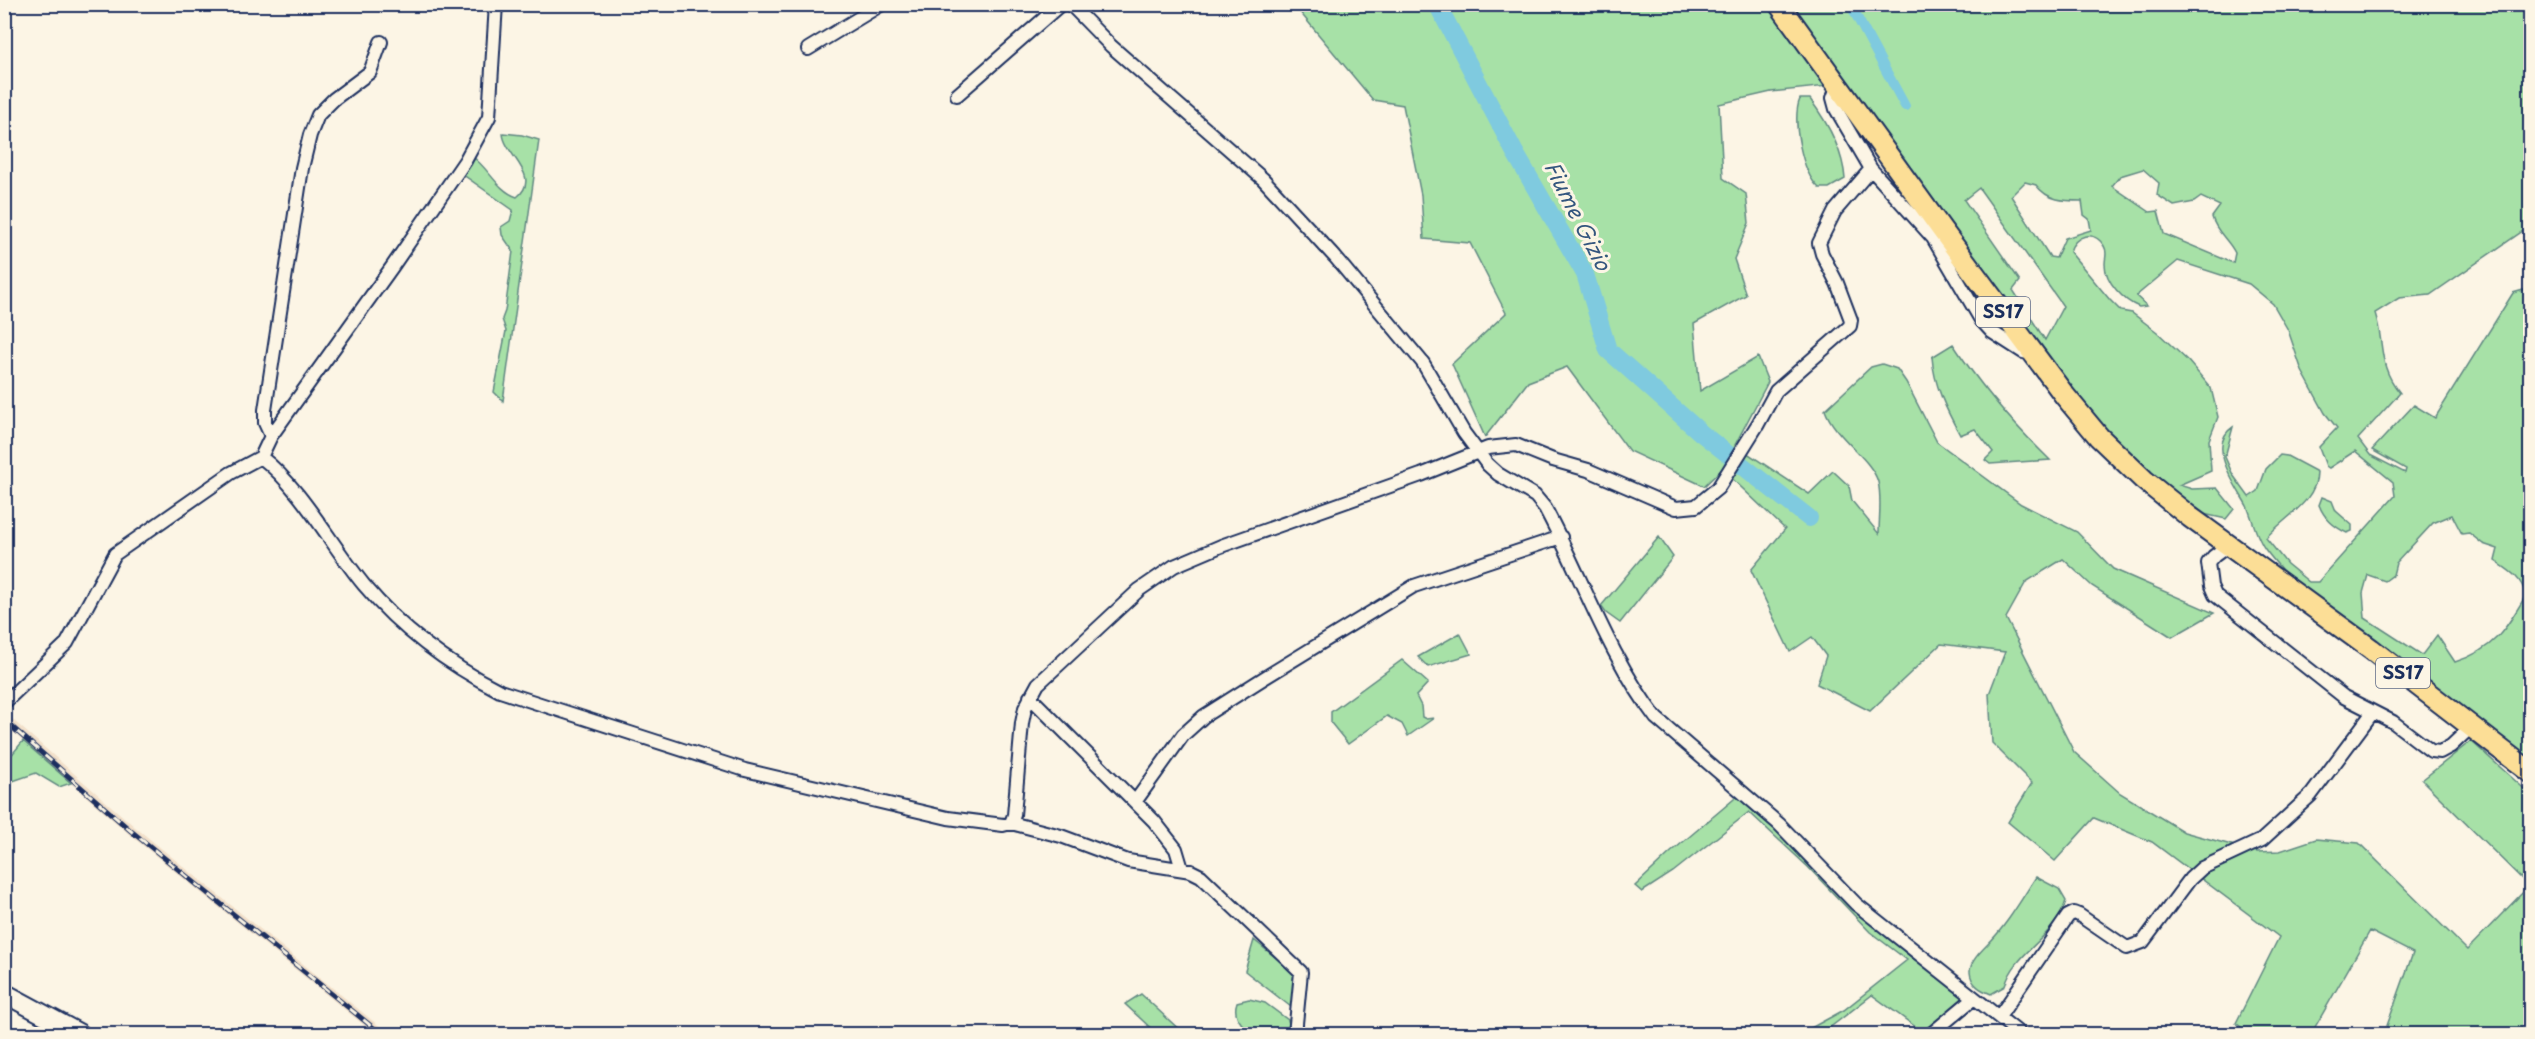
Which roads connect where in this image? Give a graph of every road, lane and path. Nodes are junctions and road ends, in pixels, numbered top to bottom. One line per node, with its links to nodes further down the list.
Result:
1 (496, 4): 12 (street)
2 (882, 4): 7 (street)
3 (1061, 4): 9 (street)
4 (1070, 4): 13 (street)
5 (1779, 4): 8 (main road, SS17)
6 (381, 42): 12 (street)
7 (808, 49)
8 (1837, 87): 10 (street); 11 (main road, SS17)
9 (957, 95)
10 (1871, 169): 11 (street); 13 (street)
11 (1938, 234): 16 (main road, SS17)
12 (271, 436): 14 (street)
13 (1479, 452): 15 (street); 17 (street)
14 (261, 457): 18 (street); 23 (street)
15 (1561, 537): 22 (street); 26 (street)
16 (2229, 545): 19 (street); 20 (main road, SS17)
17 (1030, 697): 22 (street); 23 (street)
18 (4, 703)
19 (2373, 712): 20 (street); 27 (street)
20 (2471, 727): 21 (main road, SS17)
21 (2530, 772)
22 (1135, 802): 24 (street)
23 (1011, 823): 24 (street)
24 (1182, 869): 29 (street)
25 (4, 993): 28 (main road)
26 (1974, 998): 27 (street); 30 (street)
27 (1999, 1017): 31 (street)
28 (80, 1035)
29 (1295, 1035)
30 (1931, 1035)
31 (2020, 1035)

